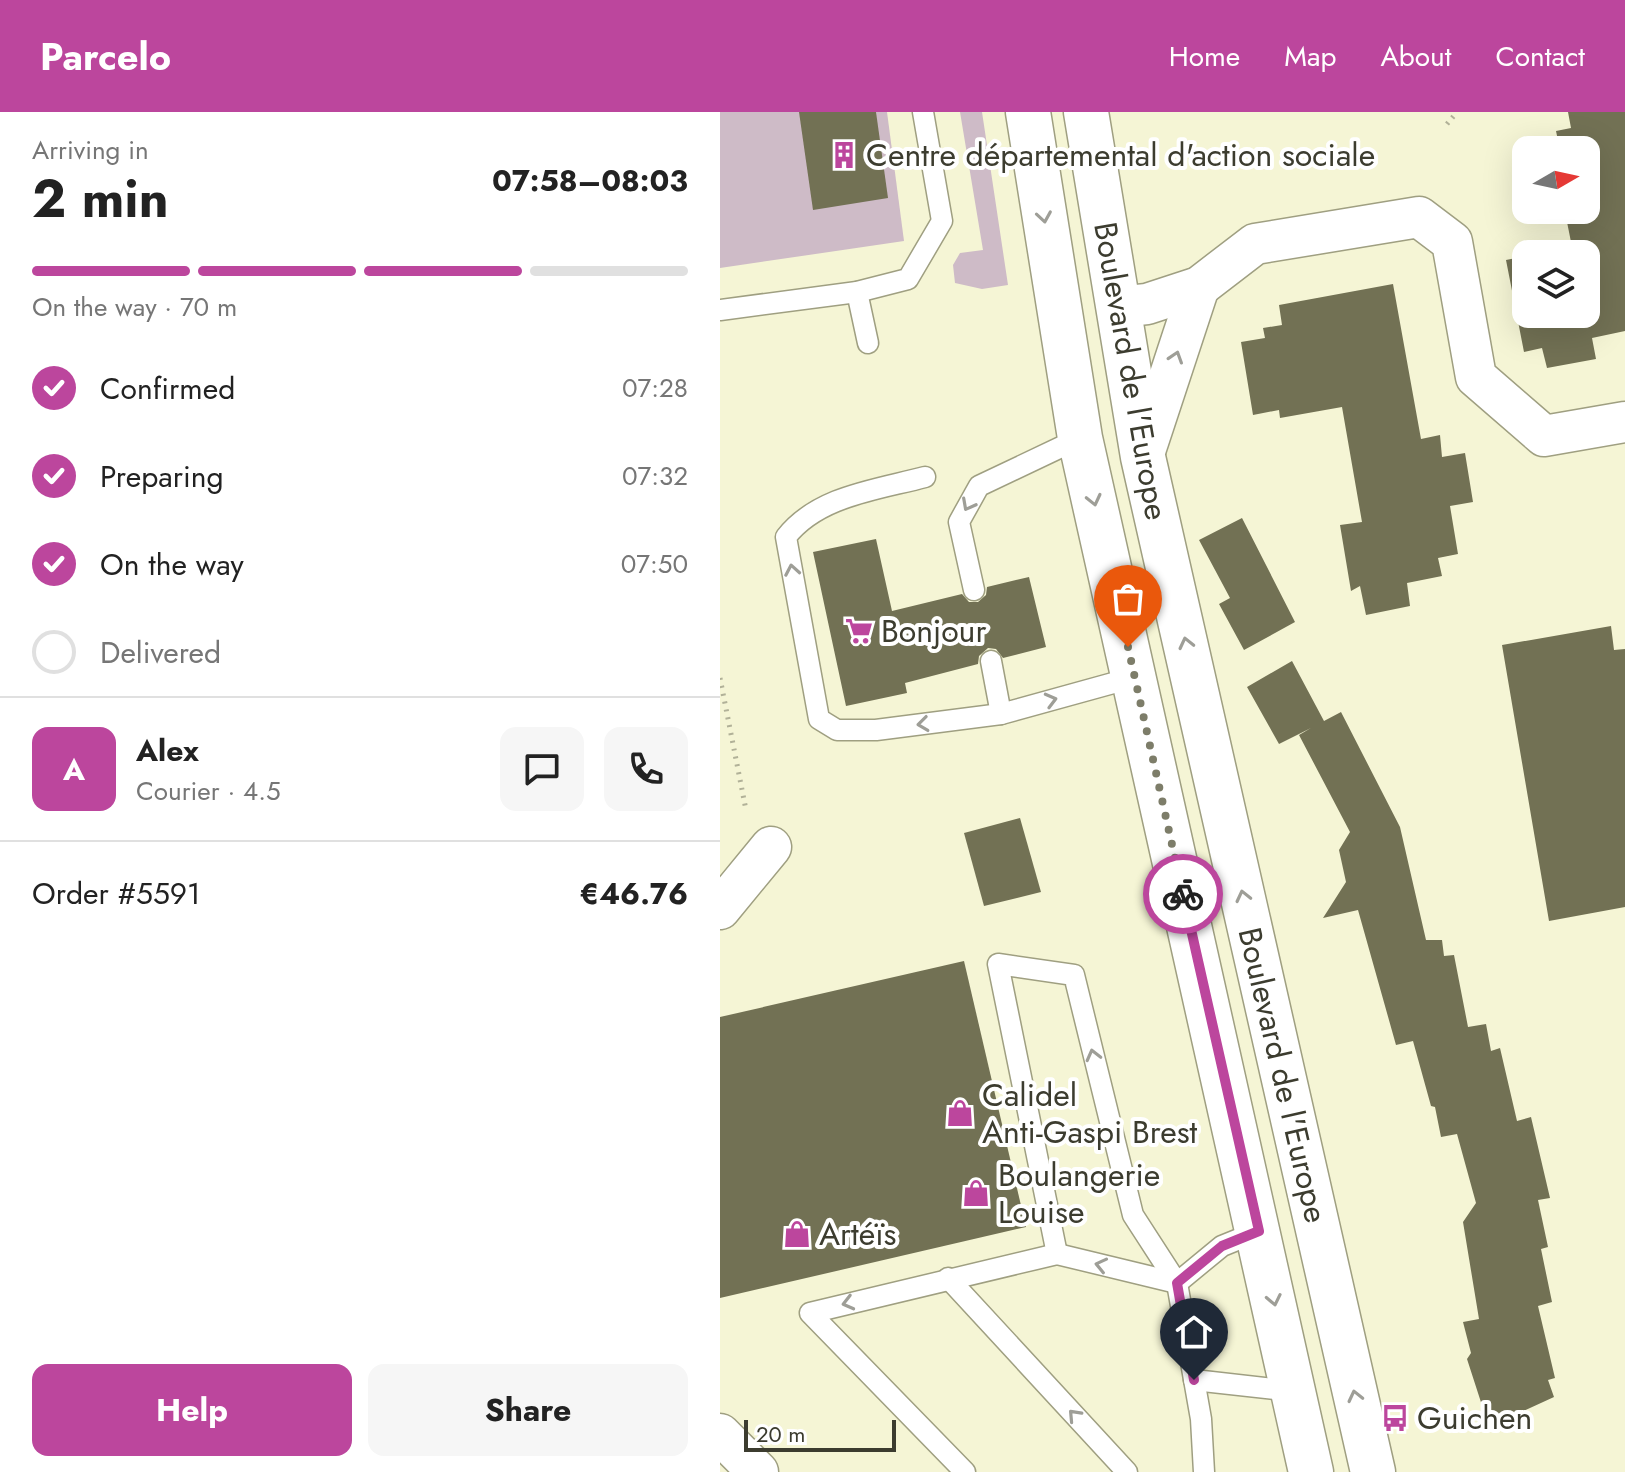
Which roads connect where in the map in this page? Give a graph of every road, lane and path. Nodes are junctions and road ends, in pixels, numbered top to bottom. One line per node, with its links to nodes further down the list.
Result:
1 (923, 112): 7 (lane)
2 (1028, 112): 12 (main road, Boulevard de l'Europe, one-way to 12)
3 (1086, 112): 8 (main road, Boulevard de l'Europe)
4 (1457, 112): 5 (path)
5 (1447, 124)
6 (1199, 287): 8 (street); 11 (street); 13 (street, one-way to 6)
7 (857, 292): 9 (lane); 10 (lane)
8 (1118, 307): 13 (main road, Boulevard de l'Europe)
9 (720, 310)
10 (868, 343)
11 (1625, 422)
12 (1080, 438): 15 (lane, one-way to 15); 17 (main road, Boulevard de l'Europe, one-way to 17)
13 (1143, 457): 34 (main road, Boulevard de l'Europe, one-way to 13)
14 (925, 477): 19 (lane, one-way to 14)
15 (974, 590)
16 (991, 661): 19 (lane)
17 (1135, 677): 19 (lane, one-way to 17); 22 (main road, Boulevard de l'Europe)
18 (720, 678): 20 (path)
19 (1001, 714)
20 (771, 847): 21 (street)
21 (720, 909)
22 (1259, 1231): 25 (lane); 27 (main road, Boulevard de l'Europe, one-way to 27)
23 (1057, 1254): 24 (lane); 25 (lane, one-way to 23); 25 (lane, one-way to 23)
24 (948, 1278): 30 (lane, one-way to 30); 31 (lane, one-way to 24)
25 (1177, 1283): 26 (lane)
26 (1194, 1380): 27 (lane); 32 (lane)
27 (1292, 1391): 33 (main road, Boulevard de l'Europe)
28 (720, 1434): 29 (street)
29 (758, 1472)
30 (965, 1472)
31 (1127, 1472)
32 (1204, 1472)
33 (1311, 1472)
34 (1373, 1472)

